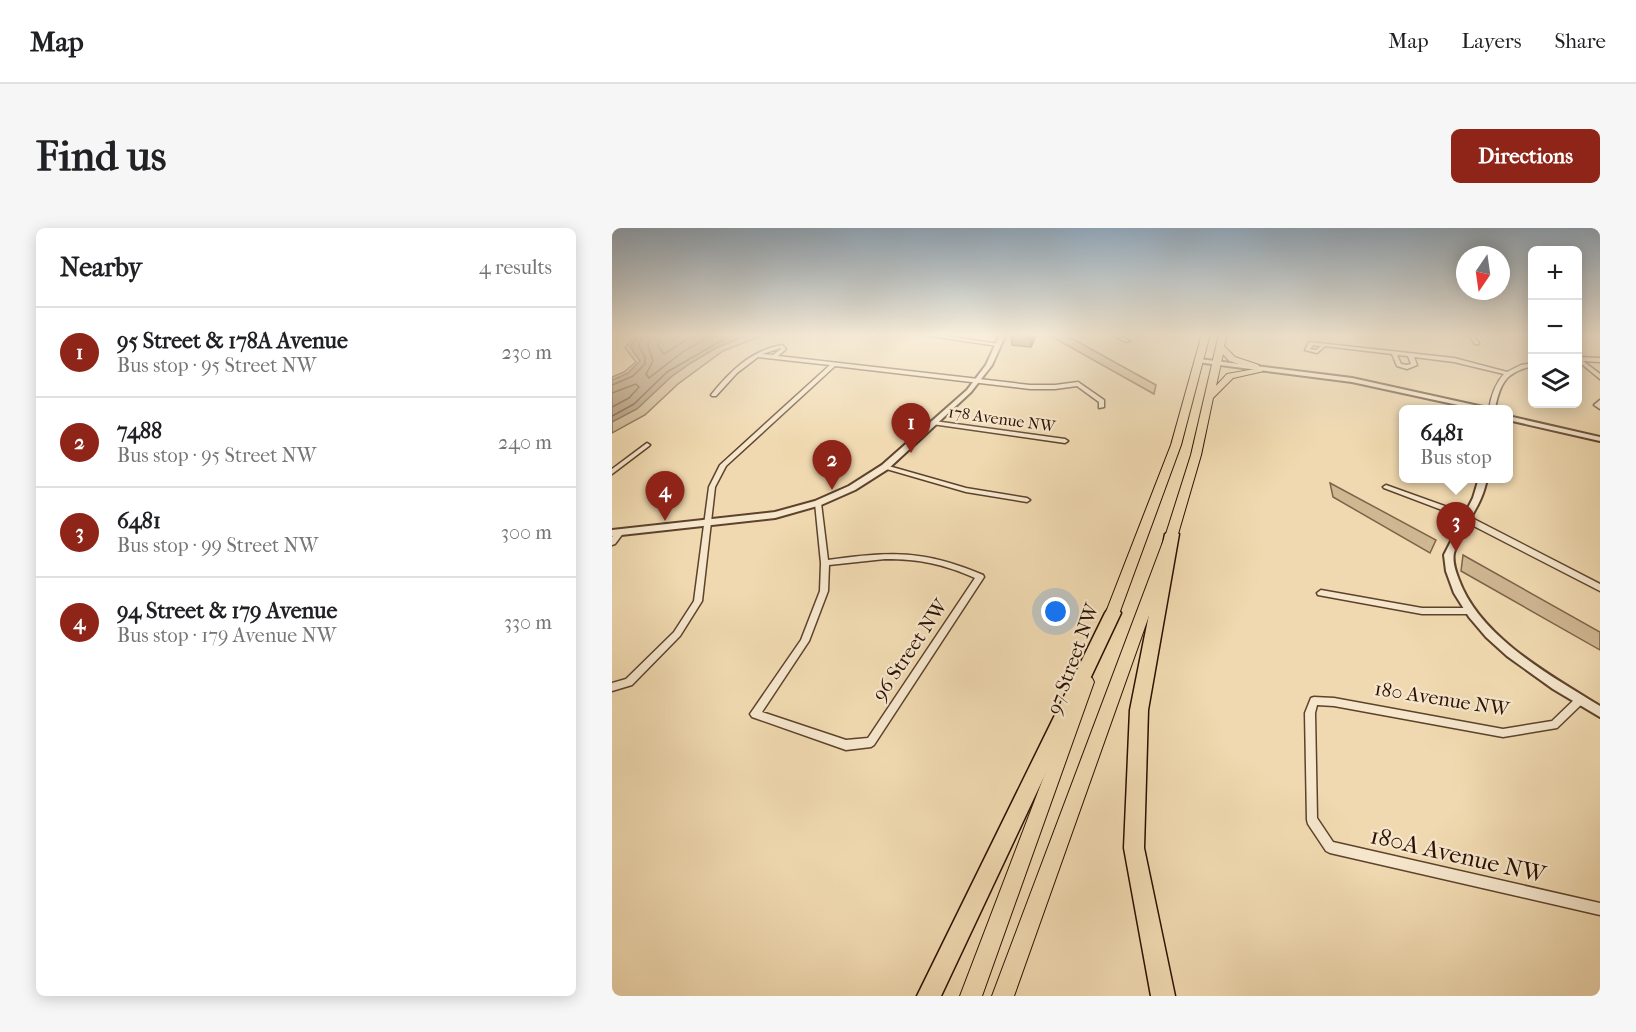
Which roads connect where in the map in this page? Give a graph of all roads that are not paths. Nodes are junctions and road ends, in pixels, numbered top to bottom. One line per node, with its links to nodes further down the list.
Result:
1 (740, 370): 14 (street)
2 (828, 370): 37 (street)
3 (883, 370): 13 (street)
4 (984, 370): 13 (street)
5 (1205, 370): 45 (main road, 97 Street NW)
6 (1208, 370): 15 (main road, 97 Street NW)
7 (1255, 370): 15 (main road)
8 (1263, 370): 17 (street)
9 (1265, 370): 18 (street)
10 (1494, 370): 12 (street)
11 (1516, 370): 12 (street)
12 (1507, 373): 19 (street)
13 (977, 381): 20 (street); 24 (street)
14 (714, 395)
15 (1209, 400): 39 (main road, 97 Street NW)
16 (1600, 402): 21 (street)
17 (1450, 405)
18 (1474, 405)
19 (1494, 405)
20 (1101, 407)
21 (1600, 407)
22 (1513, 414): 25 (street)
23 (1513, 419): 26 (street)
24 (934, 423): 27 (street, 178 Avenue NW); 29 (street)
25 (1600, 434)
26 (1600, 439)
27 (1065, 441)
28 (647, 445): 30 (street)
29 (885, 467): 33 (street); 34 (street)
30 (612, 472)
31 (1481, 483): 36 (street)
32 (1386, 487): 35 (street)
33 (1027, 500)
34 (818, 503): 37 (street); 41 (street)
35 (1438, 507): 36 (street)
36 (1467, 519): 42 (street); 44 (street)
37 (709, 523): 38 (street); 46 (street)
38 (616, 532): 40 (street)
39 (1172, 534): 53 (main road, 97 Street NW); 54 (highway)
40 (612, 542)
41 (825, 563): 41 (street, 96 Street NW)
42 (1600, 588)
43 (1322, 593): 44 (street)
44 (1469, 611): 47 (street)
45 (1113, 613): 51 (highway); 52 (main road, 97 Street NW)
46 (612, 687)
47 (1580, 700): 48 (street); 49 (street, 180 Avenue NW)
48 (1600, 712)
49 (1317, 827): 50 (street, 180A Avenue NW)
50 (1600, 909)
51 (930, 996)
52 (971, 996)
53 (1002, 996)
54 (1163, 996)

